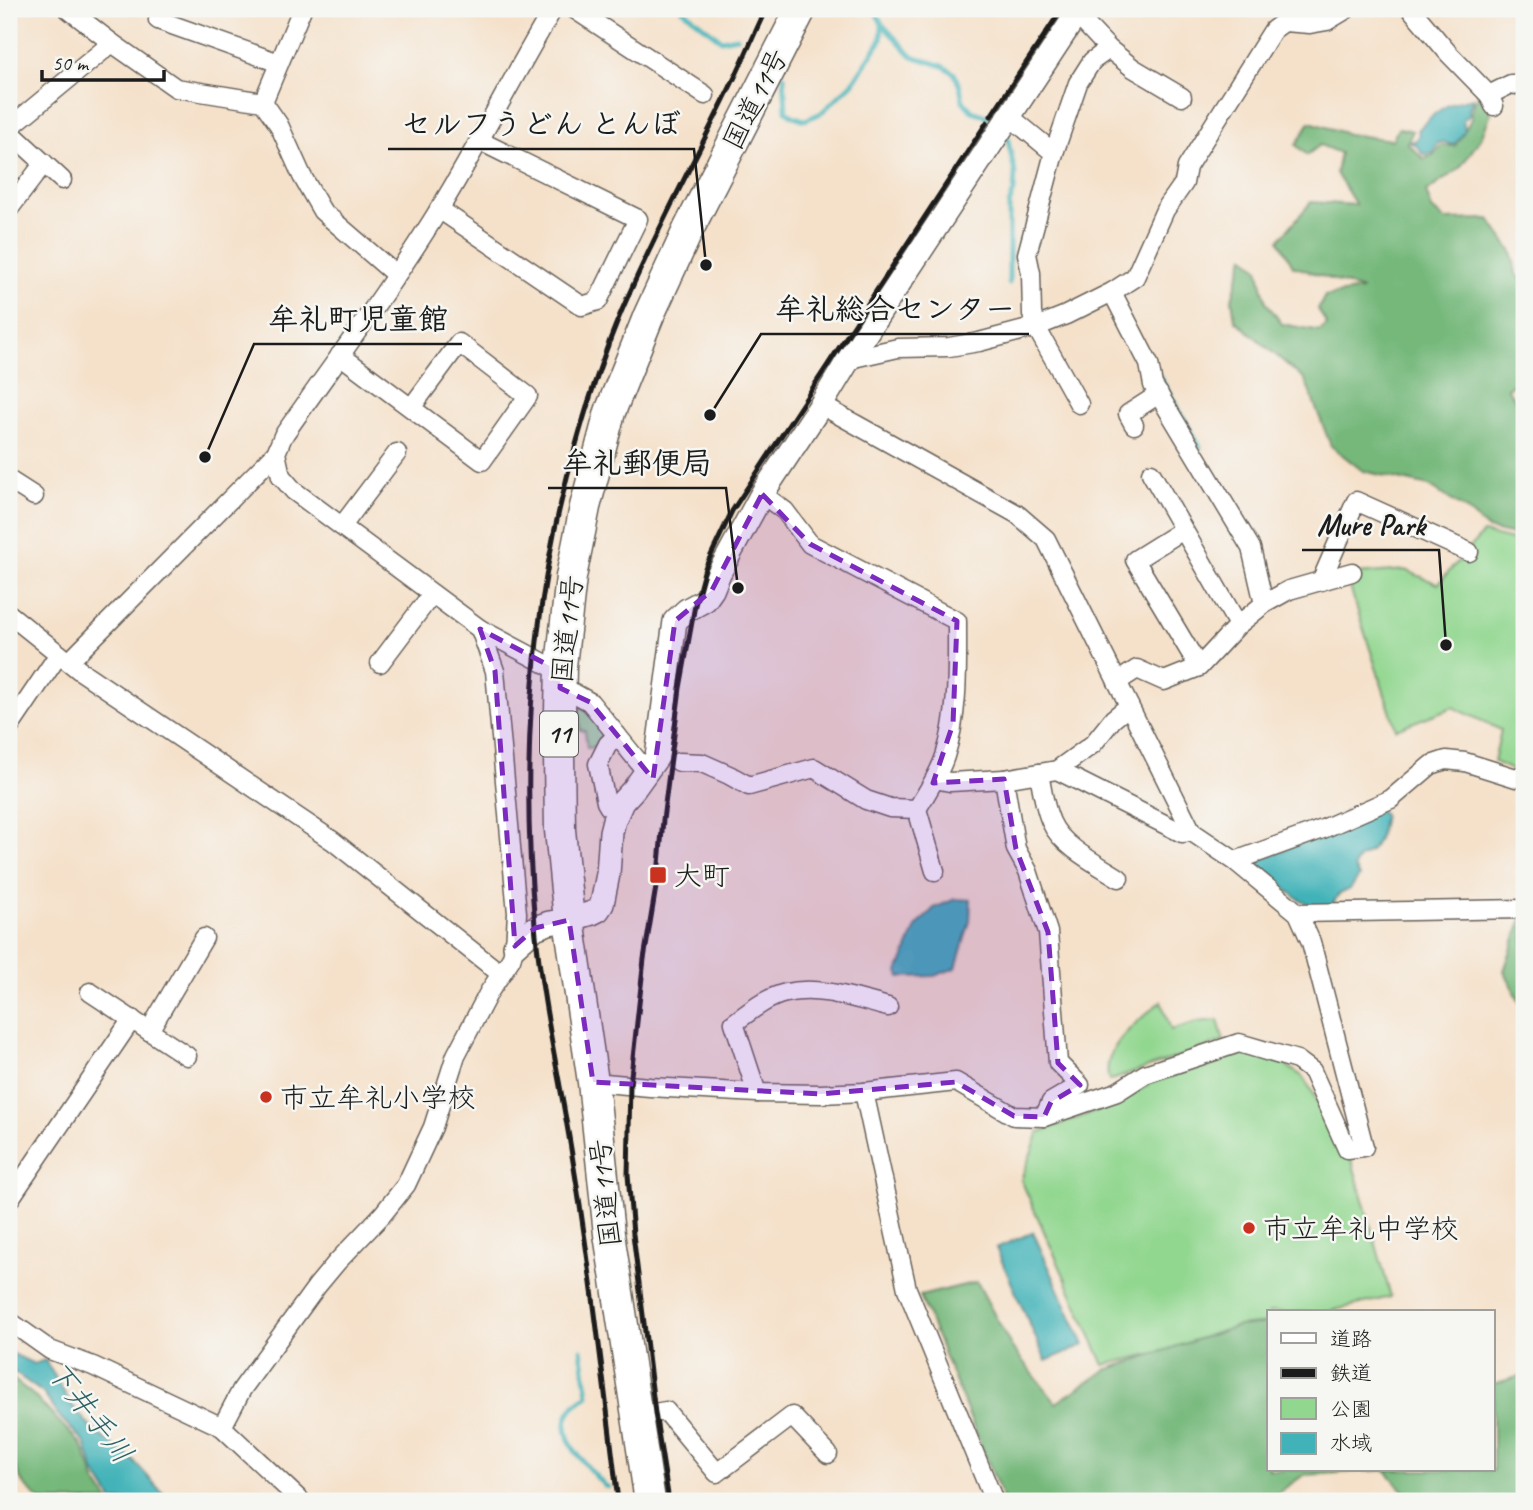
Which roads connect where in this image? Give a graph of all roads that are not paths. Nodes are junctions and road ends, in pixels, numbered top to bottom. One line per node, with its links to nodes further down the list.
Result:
1 (68, 9): 10 (street)
2 (163, 9): 12 (street)
3 (302, 9): 12 (street)
4 (553, 9): 19 (street)
5 (575, 9): 14 (street)
6 (801, 9): 54 (highway, 国道11号 / 11)
7 (1347, 9): 26 (street)
8 (1411, 9): 13 (street)
9 (1078, 11): 11 (street); 17 (street)
10 (112, 43): 16 (street); 18 (street)
11 (1109, 49): 15 (street); 20 (street)
12 (279, 64): 16 (street)
13 (1524, 86)
14 (705, 95)
15 (1182, 97)
16 (263, 102): 25 (street)
17 (1009, 116): 20 (street); 29 (street)
18 (9, 130): 21 (street)
19 (480, 141): 24 (street); 24 (street)
20 (1054, 153): 27 (street)
21 (44, 163): 22 (street); 23 (street)
22 (62, 180)
23 (9, 209)
24 (439, 209): 25 (street)
25 (396, 275): 28 (street)
26 (1112, 292): 27 (street); 30 (street)
27 (1036, 327): 29 (street); 32 (street)
28 (340, 355): 33 (street); 35 (street)
29 (849, 359): 31 (street)
30 (1159, 394): 34 (street); 47 (street)
31 (821, 404): 39 (street); 55 (street)
32 (1079, 404)
33 (411, 408): 33 (street)
34 (1134, 425)
35 (276, 453): 41 (street); 51 (street)
36 (397, 453): 41 (street)
37 (1151, 473): 42 (street)
38 (10, 483): 40 (street)
39 (762, 494): 60 (street); 63 (street)
40 (34, 496)
41 (342, 526): 46 (street)
42 (1183, 530): 49 (street); 53 (street)
43 (1469, 552): 45 (street)
44 (1352, 572): 45 (street)
45 (1321, 581): 47 (street)
46 (432, 594): 50 (street); 52 (street)
47 (1264, 604): 49 (street)
48 (9, 614): 51 (street)
49 (1238, 625): 53 (street)
50 (480, 629): 54 (street); 75 (street)
51 (64, 658): 57 (street); 76 (street)
52 (380, 663)
53 (1199, 667): 55 (street)
54 (560, 680): 58 (street); 73 (highway, 国道11号 / 11)
55 (1117, 682): 56 (street)
56 (1129, 706): 61 (street); 67 (street)
57 (9, 728)
58 (617, 735): 60 (street); 66 (street)
59 (679, 762): 65 (street)
60 (646, 771): 66 (street)
61 (1048, 772): 64 (street); 67 (street); 70 (street)
62 (1524, 774): 68 (street)
63 (935, 779): 64 (street); 65 (street)
64 (1004, 779): 85 (street)
65 (918, 809): 69 (street)
66 (618, 812): 73 (street)
67 (1192, 832): 68 (street)
68 (1235, 861): 72 (street)
69 (935, 871)
70 (1119, 878)
71 (1524, 909): 72 (street)
72 (1297, 913): 85 (street)
73 (569, 920): 75 (street); 82 (highway, 国道11号 / 11)
74 (204, 938): 80 (street)
75 (515, 946): 76 (street)
76 (501, 974): 89 (street)
77 (90, 992): 79 (street)
78 (888, 1007): 84 (street)
79 (132, 1019): 80 (street); 86 (street)
80 (149, 1031): 81 (street)
81 (187, 1056)
82 (593, 1082): 84 (street); 88 (highway, 国道11号 / 11)
83 (864, 1092): 84 (street); 85 (street); 93 (street)
84 (757, 1093)
85 (1044, 1117)
86 (9, 1200)
87 (9, 1321): 89 (street)
88 (636, 1416): 90 (street); 92 (highway, 国道11号 / 11)
89 (222, 1427): 91 (street)
90 (828, 1454)
91 (301, 1501)
92 (650, 1501)
93 (994, 1501)

